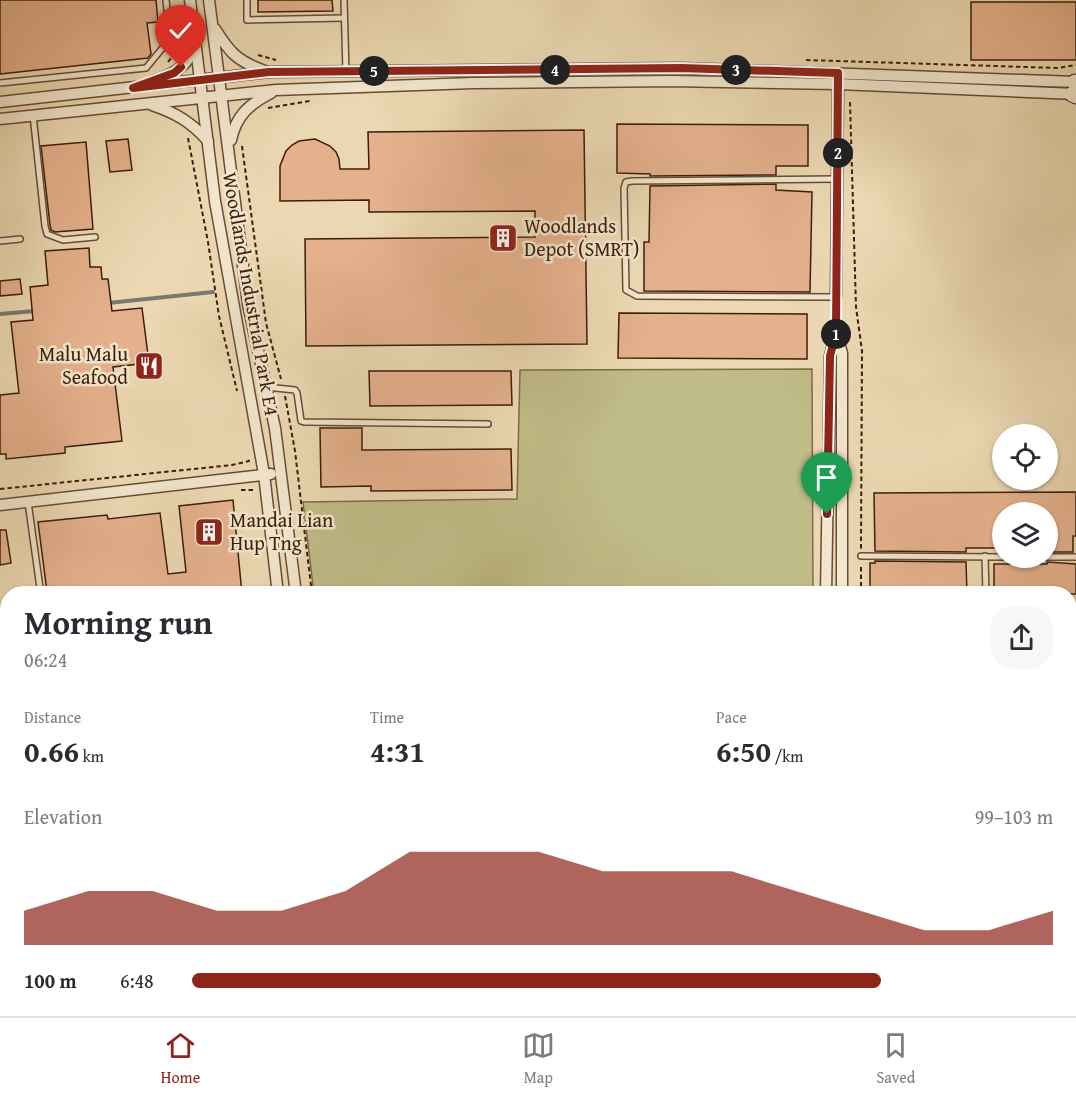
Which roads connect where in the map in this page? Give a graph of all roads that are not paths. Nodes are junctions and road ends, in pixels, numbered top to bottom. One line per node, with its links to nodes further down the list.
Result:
1 (166, 0): 14 (lane)
2 (190, 0): 8 (street, Woodlands Industrial Park E4)
3 (209, 0): 7 (street, Woodlands Industrial Park E4)
4 (247, 0): 6 (lane)
5 (344, 0): 6 (lane)
6 (344, 18): 11 (lane)
7 (212, 23): 10 (street); 12 (street, Woodlands Industrial Park E4)
8 (195, 38): 13 (street, Woodlands Industrial Park E4); 17 (street)
9 (410, 71): 11 (street); 15 (street); 16 (street)
10 (269, 72): 11 (street); 12 (street)
11 (346, 72)
12 (219, 76): 13 (street); 20 (street, Woodlands Industrial Park E4)
13 (199, 79): 17 (street); 21 (street, Woodlands Industrial Park E4)
14 (0, 83)
15 (838, 84): 16 (street); 18 (street); 28 (street)
16 (410, 85): 19 (street)
17 (133, 88): 22 (street)
18 (1075, 88)
19 (276, 90): 20 (street); 27 (street)
20 (222, 94): 21 (street); 27 (street, Woodlands Industrial Park E4)
21 (202, 96): 23 (street); 26 (street, Woodlands Industrial Park E4)
22 (0, 102)
23 (148, 104): 24 (street); 26 (street)
24 (33, 115): 25 (street); 29 (lane)
25 (0, 119)
26 (208, 141): 37 (street, Woodlands Industrial Park E4)
27 (229, 150): 34 (street, Woodlands Industrial Park E4)
28 (838, 179): 32 (street); 32 (lane)
29 (95, 237)
30 (20, 239): 31 (lane)
31 (0, 241)
32 (836, 297): 33 (lane)
33 (836, 333): 50 (street); 51 (street)
34 (266, 387): 35 (lane); 36 (street, Woodlands Industrial Park E4)
35 (488, 424)
36 (280, 473): 37 (street); 40 (street, Woodlands Industrial Park E4)
37 (264, 474): 38 (street); 41 (street, Woodlands Industrial Park E4)
38 (28, 502): 39 (street); 47 (lane)
39 (0, 505)
40 (287, 524): 41 (street); 49 (street, Woodlands Industrial Park E4)
41 (270, 526): 48 (street, Woodlands Industrial Park E4)
42 (861, 556): 43 (lane)
43 (985, 556): 44 (lane); 52 (lane)
44 (992, 556)
45 (1058, 557): 46 (lane)
46 (1076, 557)
47 (40, 586)
48 (277, 586)
49 (295, 586)
50 (826, 586)
51 (842, 586)
52 (986, 586)

